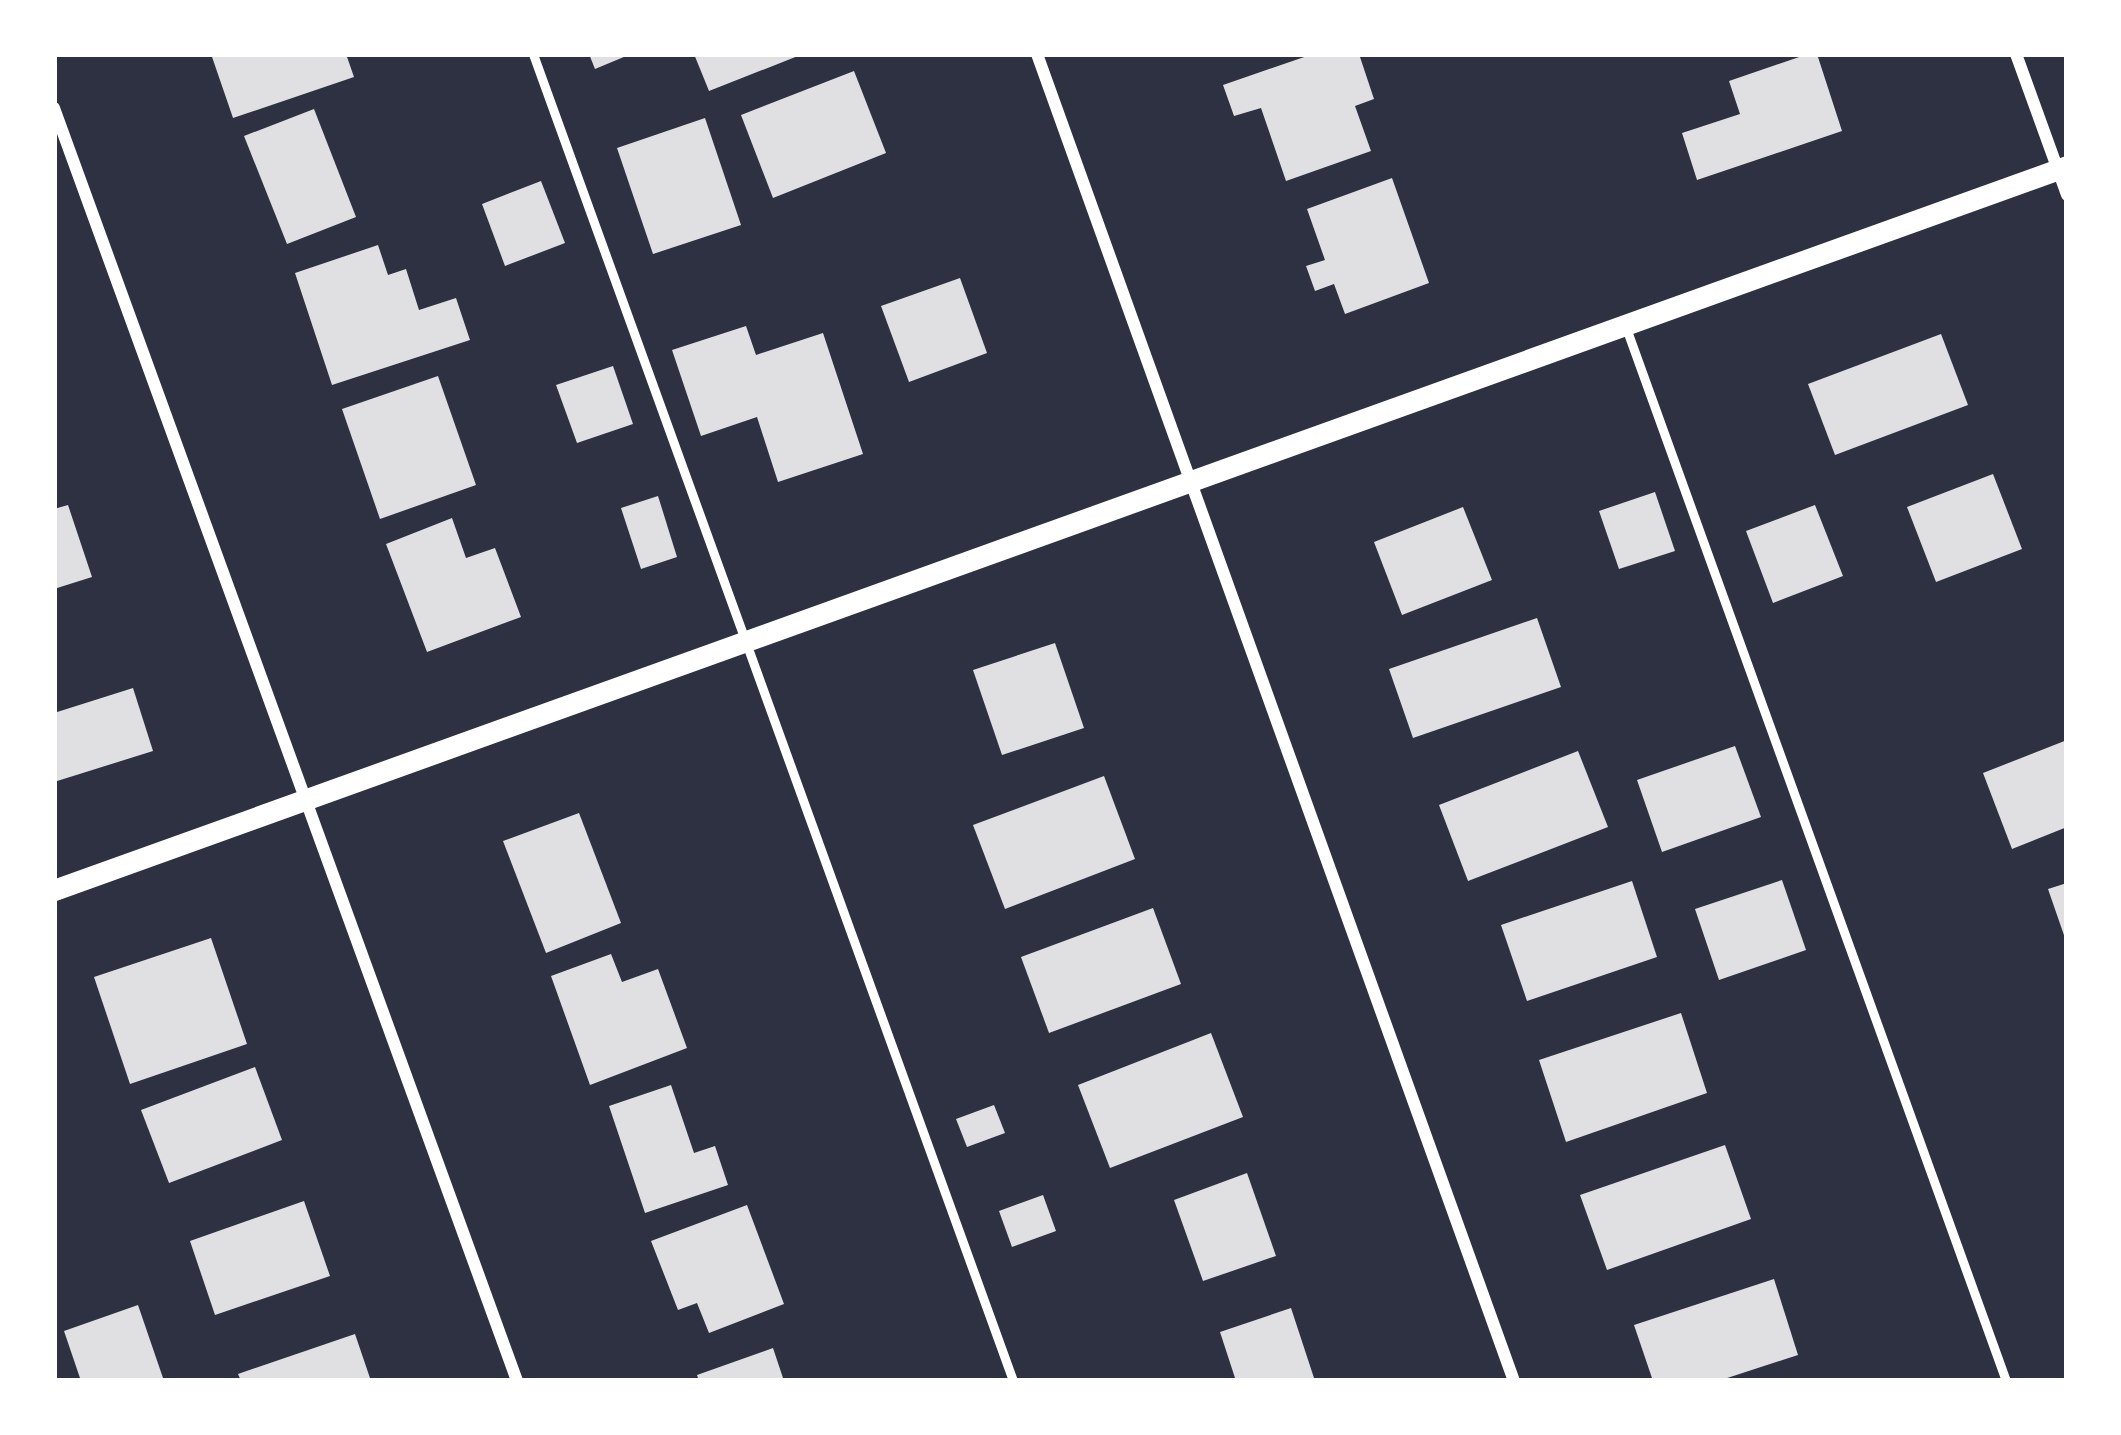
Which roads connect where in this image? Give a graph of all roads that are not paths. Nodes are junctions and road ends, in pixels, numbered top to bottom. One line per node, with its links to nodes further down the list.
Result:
1 (533, 54): 9 (lane)
2 (1036, 54): 8 (street)
3 (2016, 54): 5 (street)
4 (54, 108): 10 (street)
5 (2062, 168): 6 (street); 7 (street)
6 (2067, 195)
7 (1624, 325): 8 (street); 15 (lane)
8 (1190, 480): 9 (street); 14 (street)
9 (747, 641): 10 (street); 13 (lane)
10 (305, 800): 11 (street); 12 (street)
11 (54, 890)
12 (518, 1381)
13 (1013, 1381)
14 (1514, 1381)
15 (2006, 1381)

